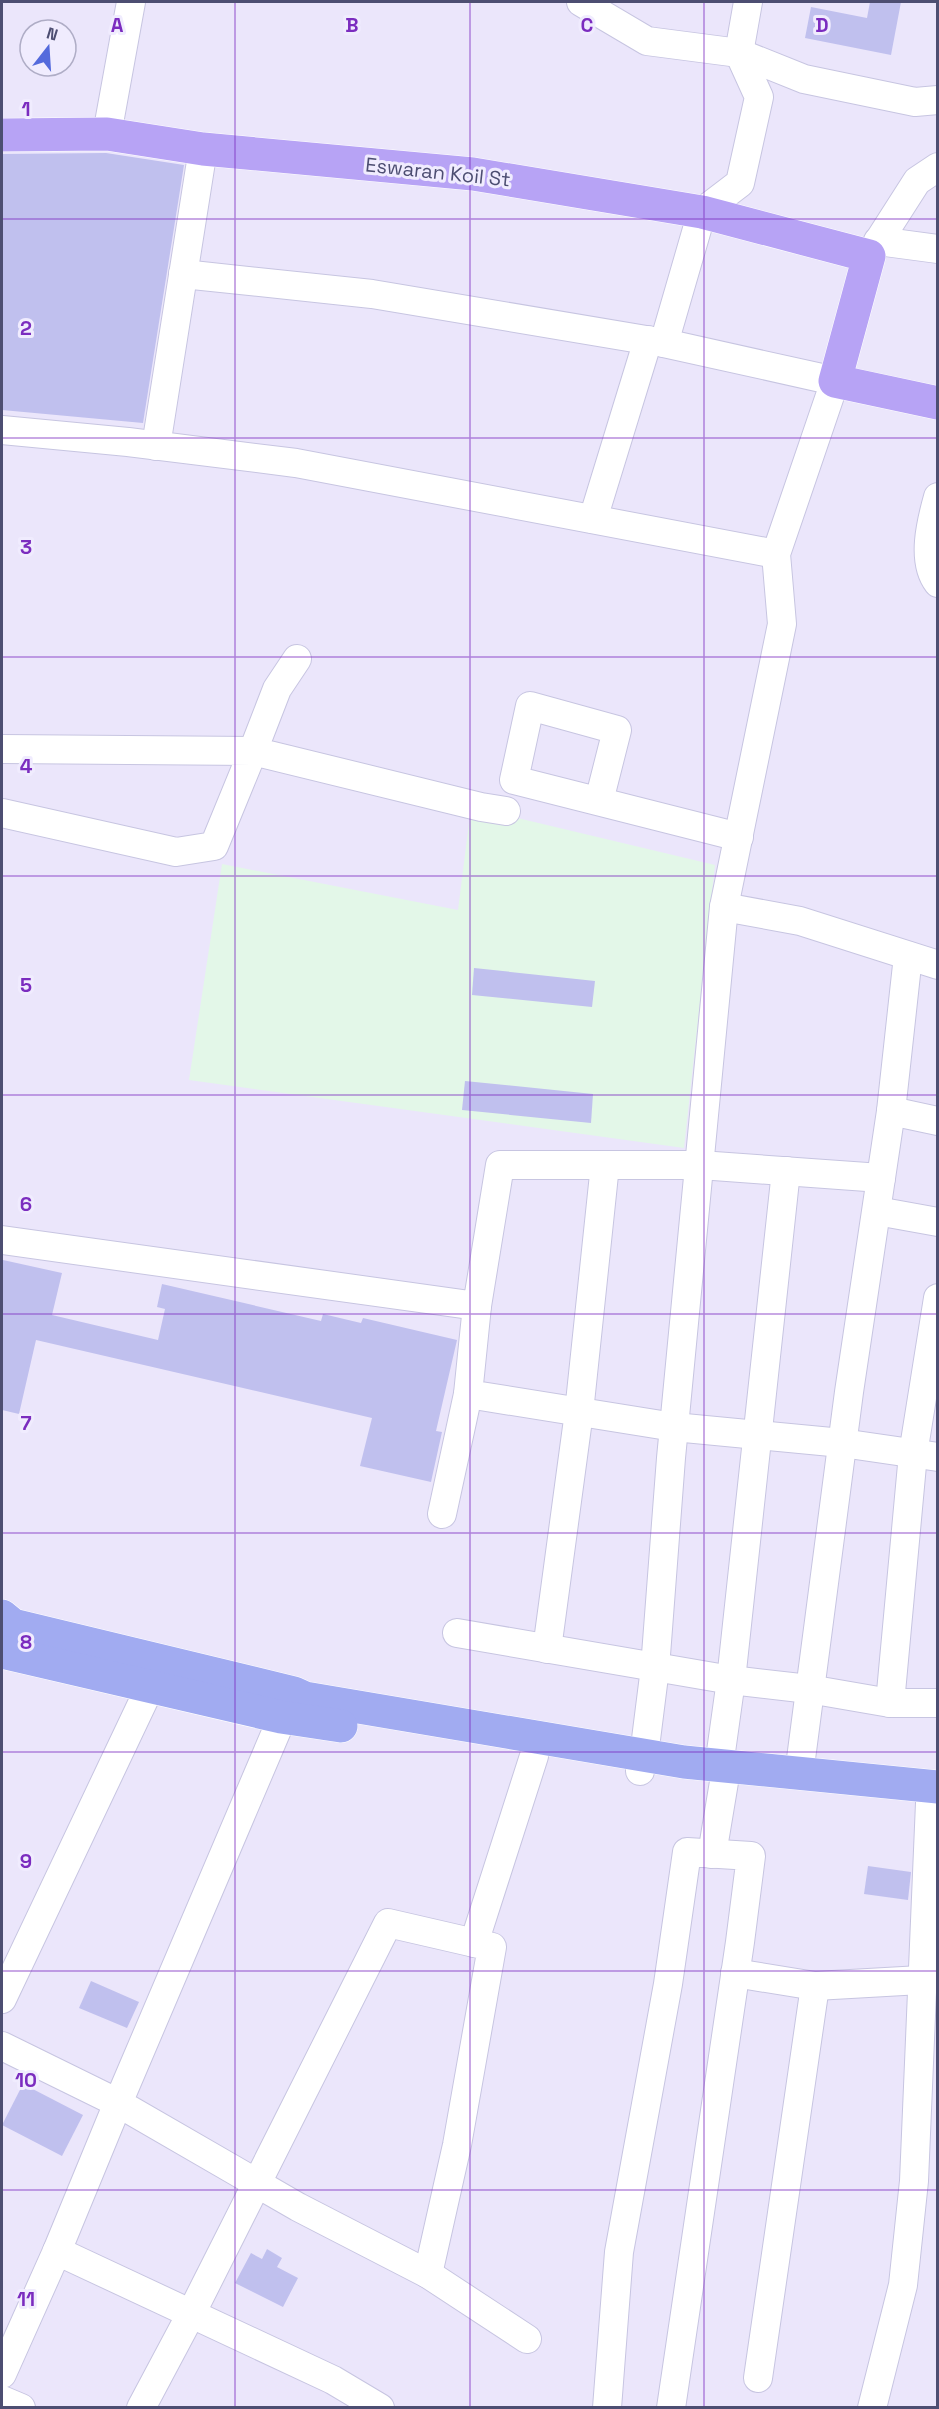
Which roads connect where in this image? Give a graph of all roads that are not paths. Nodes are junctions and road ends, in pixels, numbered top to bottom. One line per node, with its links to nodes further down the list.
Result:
1 (131, 2): 6 (street)
2 (581, 2): 4 (street)
3 (748, 2): 4 (street)
4 (739, 53): 5 (street); 10 (street)
5 (938, 99)
6 (107, 134): 7 (main road, Eswaran Koil St); 8 (main road, Eswaran Koil St)
7 (2, 135)
8 (203, 149): 10 (main road, Eswaran Koil St); 13 (street)
9 (938, 168): 11 (street)
10 (702, 212): 11 (main road, Eswaran Koil St); 14 (street)
11 (873, 249): 12 (street); 15 (main road)
12 (938, 249)
13 (183, 274): 14 (street); 18 (street)
14 (656, 342): 15 (street); 20 (street)
15 (835, 381): 16 (main road); 21 (street)
16 (938, 403)
17 (2, 430): 18 (street)
18 (156, 446): 20 (street)
19 (938, 497): 22 (street)
20 (593, 519): 21 (street)
21 (776, 554): 29 (street)
22 (938, 583)
23 (297, 659): 25 (street)
24 (2, 749): 25 (street)
25 (253, 751): 27 (street); 28 (street)
26 (599, 801): 29 (street)
27 (506, 811)
28 (2, 813)
29 (739, 837): 30 (street)
30 (724, 907): 31 (street); 36 (street)
31 (908, 956): 32 (street); 33 (street)
32 (938, 965)
33 (891, 1111): 34 (street); 38 (street)
34 (938, 1121)
35 (605, 1165): 36 (street); 43 (street); 45 (street)
36 (700, 1165): 37 (street); 46 (street)
37 (786, 1171): 38 (street); 47 (street)
38 (881, 1178): 39 (street)
39 (877, 1211): 40 (street); 48 (street)
40 (938, 1222)
41 (2, 1240): 43 (street)
42 (938, 1298): 49 (street)
43 (477, 1306): 44 (street)
44 (468, 1394): 45 (street); 50 (street)
45 (579, 1412): 46 (street); 53 (street)
46 (674, 1426): 47 (street); 54 (street)
47 (758, 1435): 48 (street); 55 (street)
48 (842, 1443): 49 (street); 57 (street)
49 (926, 1455): 58 (street)
50 (442, 1514)
51 (4, 1625): 56 (highway); 60 (highway)
52 (457, 1633): 53 (street)
53 (547, 1649): 54 (street)
54 (655, 1668): 55 (street); 62 (street)
55 (731, 1680): 57 (street); 63 (street)
56 (150, 1687): 60 (highway); 72 (street)
57 (809, 1689): 58 (street); 64 (street)
58 (890, 1703): 59 (street)
59 (938, 1703)
60 (288, 1705): 61 (highway); 62 (highway); 74 (street)
61 (534, 1756): 62 (highway); 68 (street)
62 (642, 1763): 63 (highway)
63 (722, 1774): 64 (highway); 65 (highway); 66 (street)
64 (799, 1774): 65 (highway)
65 (935, 1798): 67 (street)
66 (712, 1854): 69 (street); 86 (street)
67 (931, 1927): 70 (street)
68 (474, 1943): 75 (street); 77 (street)
69 (735, 1973): 71 (street); 87 (street)
70 (921, 1980): 71 (street); 88 (street)
71 (816, 1986): 81 (street)
72 (2, 1999)
73 (2, 2046): 74 (street)
74 (118, 2103): 75 (street); 76 (street)
75 (256, 2183): 77 (street); 78 (street)
76 (57, 2251): 78 (street); 80 (street)
77 (428, 2274): 79 (street)
78 (191, 2314): 84 (street); 85 (street)
79 (527, 2339)
80 (2, 2374)
81 (758, 2378)
82 (2, 2400): 83 (street)
83 (21, 2408)
84 (141, 2408)
85 (380, 2408)
86 (606, 2408)
87 (671, 2408)
88 (872, 2408)

